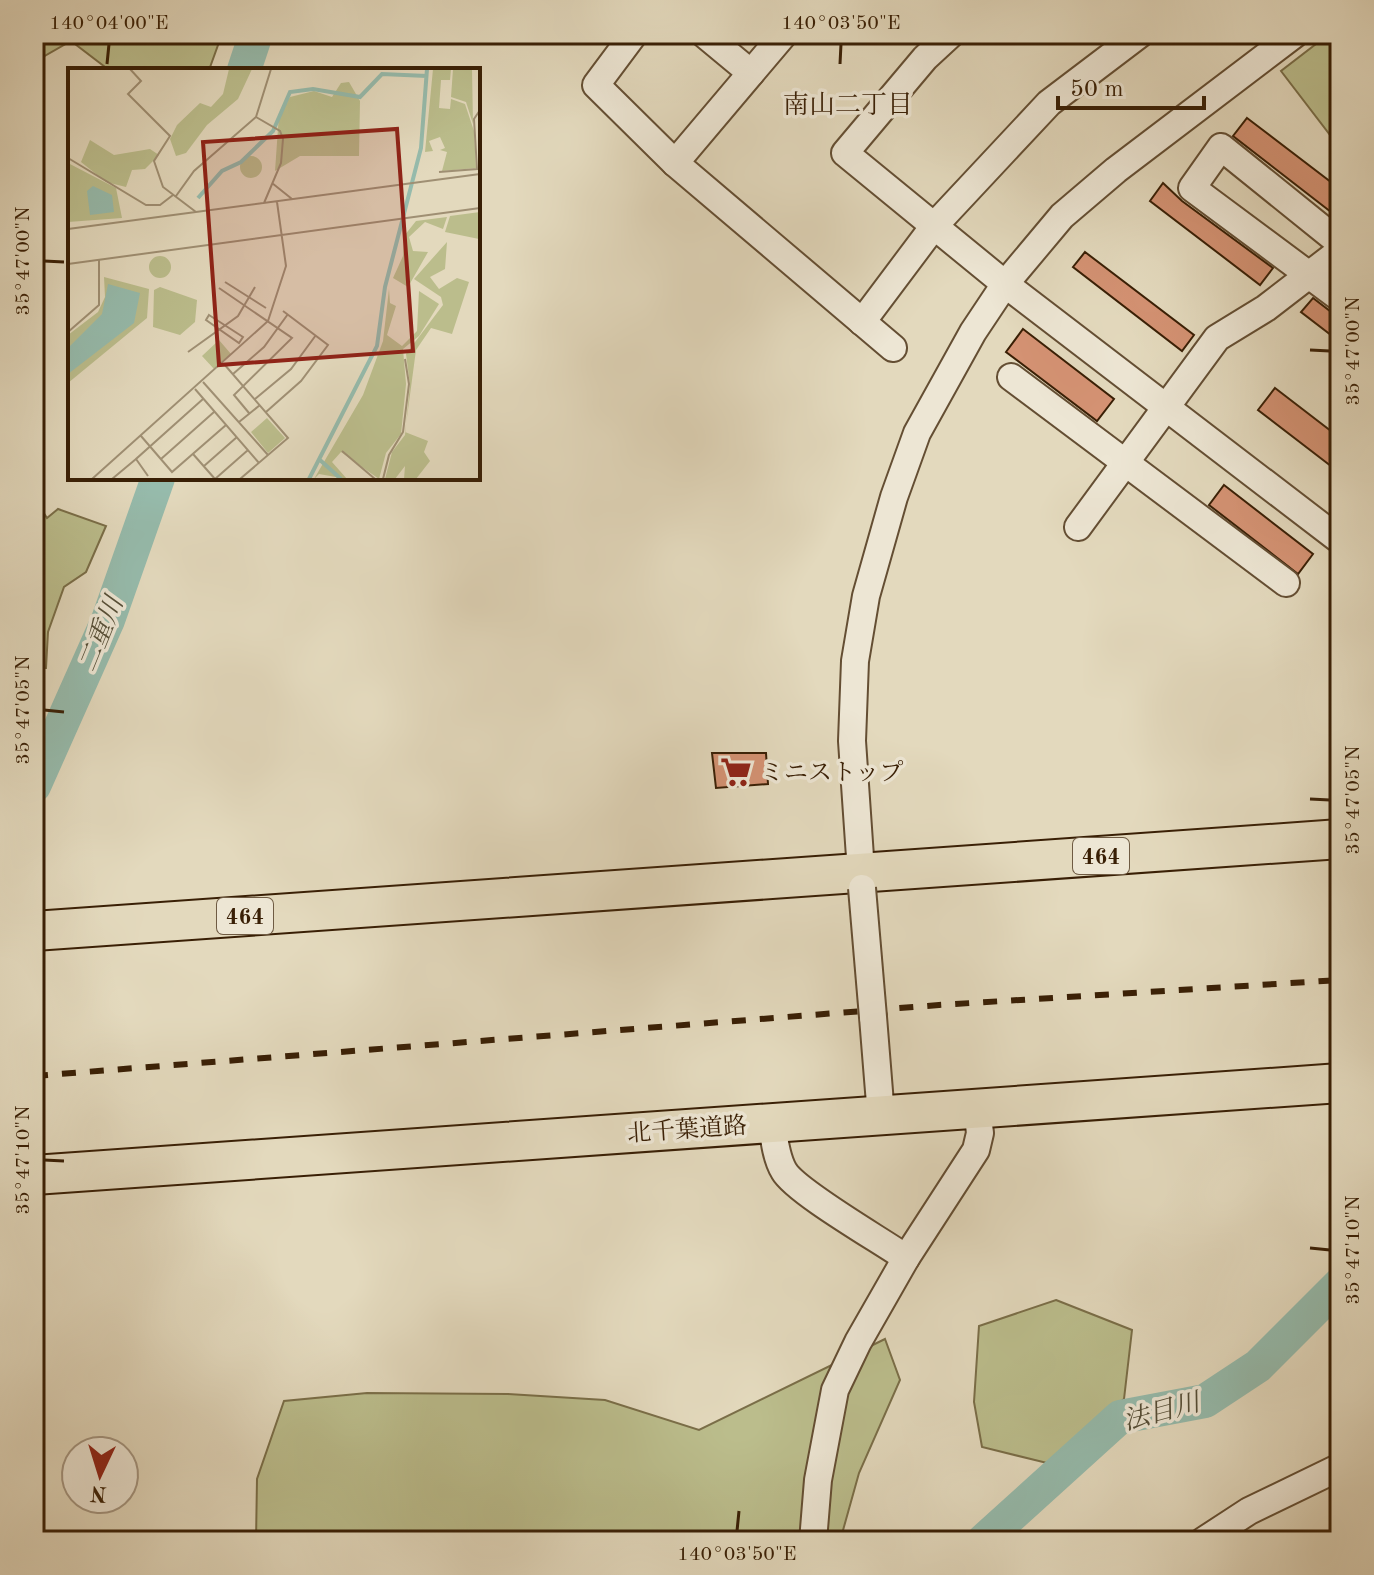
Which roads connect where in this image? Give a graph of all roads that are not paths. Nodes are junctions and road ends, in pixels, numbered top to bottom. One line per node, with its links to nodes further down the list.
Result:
1 (634, 34): 8 (street)
2 (704, 34): 7 (street)
3 (784, 34): 7 (street)
4 (951, 34): 9 (street)
5 (1140, 34): 9 (street)
6 (1295, 34): 13 (street)
7 (751, 73): 8 (street)
8 (675, 163): 15 (street)
9 (934, 226): 13 (street); 15 (street)
10 (1340, 243): 12 (street)
11 (1340, 251): 12 (street)
12 (1309, 276): 14 (street); 18 (street)
13 (1005, 284): 18 (street); 24 (street)
14 (1340, 298)
15 (862, 322): 16 (street)
16 (893, 348)
17 (1011, 377): 19 (street)
18 (1164, 408): 19 (street); 21 (street)
19 (1124, 463): 20 (street); 22 (street)
20 (1078, 527)
21 (1337, 538)
22 (1286, 583)
23 (1340, 839): 24 (highway, 464)
24 (862, 880): 25 (highway, 464); 27 (street, bridge)
25 (34, 931)
26 (1340, 1083): 28 (highway, 北千葉道路)
27 (880, 1106): 28 (highway, 北千葉道路); 29 (highway, 北千葉道路)
28 (977, 1109): 31 (street)
29 (772, 1123): 30 (highway, 北千葉道路); 31 (street)
30 (34, 1175)
31 (906, 1258): 33 (street)
32 (1340, 1467): 34 (street)
33 (813, 1541)
34 (1203, 1541)

